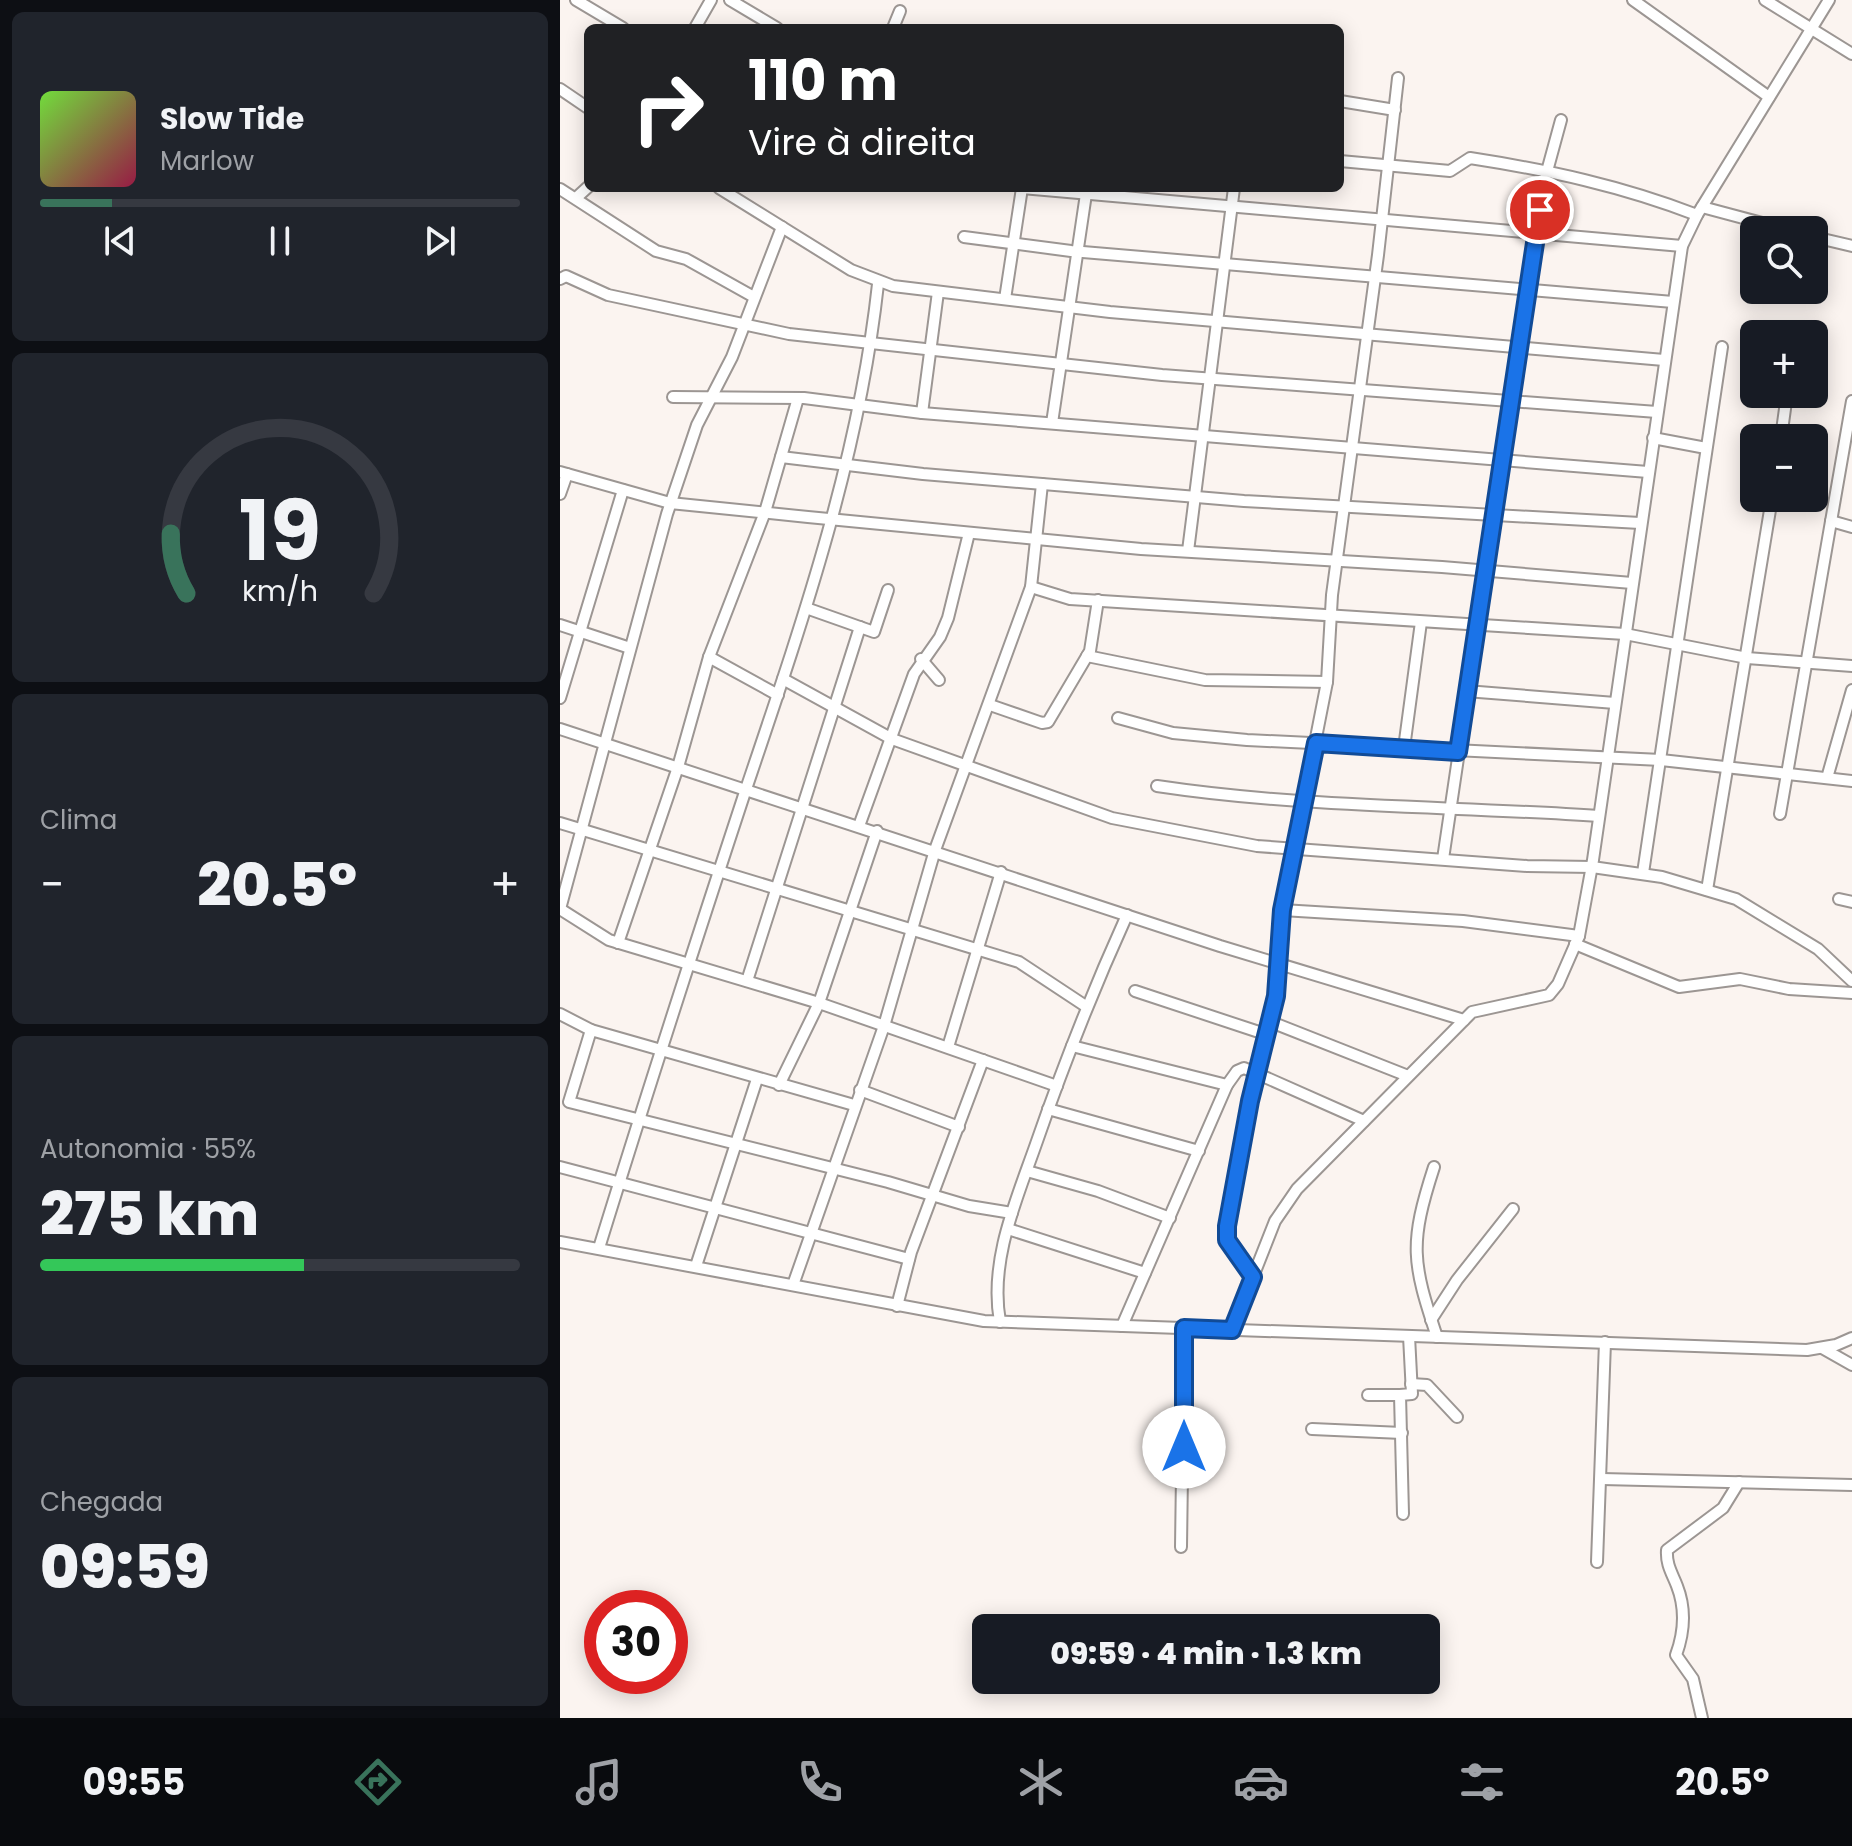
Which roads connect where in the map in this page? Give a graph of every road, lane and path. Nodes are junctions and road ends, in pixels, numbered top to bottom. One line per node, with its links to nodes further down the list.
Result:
1 (576, 0): 8 (street)
2 (711, 0): 9 (street)
3 (730, 0): 10 (street)
4 (1633, 0): 16 (street)
5 (1765, 0): 12 (street)
6 (1829, 0): 12 (street)
7 (900, 11): 11 (street)
8 (616, 24)
9 (697, 24)
10 (770, 24)
11 (895, 24)
12 (1810, 30): 13 (street); 16 (street)
13 (1852, 54)
14 (1398, 78): 19 (street)
15 (560, 89): 18 (street)
16 (1769, 97): 33 (street)
17 (1344, 102): 19 (street)
18 (584, 105)
19 (1395, 110): 22 (street)
20 (1561, 120): 23 (street)
21 (1344, 161): 22 (street)
22 (1389, 164): 23 (street); 34 (street)
23 (1546, 170): 33 (street); 37 (street)
24 (560, 189): 31 (street)
25 (584, 191): 31 (street)
26 (725, 192): 36 (street)
27 (1021, 192): 40 (street)
28 (1065, 192): 30 (street)
29 (1233, 192): 32 (street)
30 (1086, 194): 32 (street); 43 (street)
31 (576, 198): 50 (street)
32 (1231, 208): 34 (street); 44 (street)
33 (1699, 211): 35 (street); 41 (street)
34 (1382, 220): 37 (street); 45 (street)
35 (1740, 220)
36 (782, 227): 47 (street); 50 (street)
37 (1536, 233): 41 (street); 48 (street)
38 (964, 237): 40 (street)
39 (1828, 240): 42 (street)
40 (1012, 246): 43 (street); 51 (street)
41 (1682, 246): 52 (street)
42 (1852, 246)
43 (1078, 252): 44 (street); 53 (street)
44 (1226, 265): 45 (street); 54 (street)
45 (1375, 276): 48 (street); 56 (street)
46 (560, 279): 55 (street)
47 (878, 284): 49 (street); 57 (street)
48 (1529, 289): 52 (street); 58 (street)
49 (938, 292): 51 (street); 60 (street)
50 (754, 297): 55 (street)
51 (1005, 299): 53 (street)
52 (1673, 302): 61 (street)
53 (1070, 307): 54 (street); 62 (street)
54 (1219, 321): 56 (street); 63 (street)
55 (744, 325): 57 (street); 66 (street)
56 (1367, 335): 58 (street); 64 (street)
57 (872, 343): 60 (street); 70 (street)
58 (1519, 346): 61 (street); 68 (street)
59 (1722, 347): 77 (street)
60 (931, 350): 62 (street); 72 (street)
61 (1664, 360): 71 (street)
62 (1063, 366): 63 (street); 73 (street)
63 (1211, 379): 64 (street); 74 (street)
64 (1360, 390): 68 (street); 76 (street)
65 (673, 397): 66 (street)
66 (710, 398): 67 (street); 87 (street)
67 (798, 398): 70 (street); 78 (street)
68 (1512, 401): 71 (street); 79 (street)
69 (1852, 401): 93 (street)
70 (857, 403): 72 (street); 80 (street)
71 (1657, 412): 75 (street)
72 (922, 413): 73 (street)
73 (1052, 423): 74 (street)
74 (1203, 434): 76 (street); 86 (street)
75 (1653, 438): 77 (street); 81 (street)
76 (1352, 447): 79 (street); 88 (street)
77 (1706, 448): 113 (street)
78 (781, 457): 80 (street); 89 (street)
79 (1504, 460): 81 (street); 91 (street)
80 (848, 466): 83 (street); 92 (street)
81 (1648, 472): 94 (street)
82 (564, 473): 84 (street); 85 (street)
83 (1042, 484): 86 (street); 97 (street)
84 (623, 490): 87 (street); 111 (street)
85 (560, 494)
86 (1197, 497): 88 (street); 98 (street)
87 (670, 503): 89 (street); 114 (street)
88 (1345, 508): 91 (street); 99 (street)
89 (765, 512): 92 (street); 116 (street)
90 (1770, 512): 117 (street)
91 (1493, 516): 94 (street); 100 (street)
92 (833, 520): 96 (street); 105 (street)
93 (1831, 521): 95 (street); 119 (street)
94 (1640, 523): 101 (street)
95 (1852, 527)
96 (969, 533): 97 (street); 118 (street)
97 (1037, 539): 98 (street); 102 (street)
98 (1188, 551): 99 (street)
99 (1338, 560): 100 (street); 106 (street)
100 (1485, 571): 101 (street); 109 (street)
101 (1632, 583): 112 (street)
102 (1031, 587): 104 (street); 129 (street)
103 (888, 590): 110 (street)
104 (1098, 600): 106 (street); 115 (street)
105 (806, 608): 110 (street); 121 (street)
106 (1331, 614): 107 (street); 123 (street)
107 (1421, 622): 109 (street); 136 (street)
108 (560, 625): 111 (street)
109 (1477, 626): 112 (street); 125 (street)
110 (860, 627): 130 (street)
111 (582, 633): 114 (street); 127 (street)
112 (1625, 634): 113 (street); 128 (street)
113 (1679, 646): 117 (street); 139 (street)
114 (630, 648): 134 (street)
115 (1087, 656): 123 (street); 129 (street)
116 (709, 657): 126 (street); 141 (street)
117 (1747, 658): 119 (street); 142 (street)
118 (921, 659): 122 (street); 133 (street)
119 (1805, 663): 120 (street); 143 (street)
120 (1852, 666)
121 (783, 679): 126 (street); 130 (street)
122 (939, 680)
123 (1327, 682): 135 (street)
124 (1852, 690): 144 (street)
125 (1466, 691): 128 (street); 137 (street)
126 (778, 695): 147 (street)
127 (560, 698)
128 (1615, 703): 138 (street)
129 (990, 705): 140 (street)
130 (833, 709): 133 (street); 150 (street)
131 (1118, 718): 135 (street)
132 (560, 729): 134 (street)
133 (892, 739): 140 (street); 154 (street)
134 (603, 743): 141 (street); 155 (street)
135 (1316, 743): 136 (street); 148 (street)
136 (1404, 748): 137 (street)
137 (1458, 752): 138 (street); 149 (street)
138 (1608, 758): 139 (street); 152 (street)
139 (1661, 760): 142 (street); 164 (street)
140 (967, 765): 157 (street); 158 (street)
141 (678, 767): 147 (street); 159 (street)
142 (1728, 768): 143 (street); 166 (street)
143 (1786, 775): 144 (street); 151 (street)
144 (1827, 778): 145 (street)
145 (1852, 781)
146 (1157, 786): 148 (street)
147 (746, 790): 150 (street); 163 (street)
148 (1303, 800): 149 (street); 157 (street)
149 (1451, 806): 152 (street); 160 (street)
150 (802, 808): 154 (street); 165 (street)
151 (1780, 814)
152 (1599, 816): 161 (street)
153 (560, 823): 155 (street)
154 (859, 826): 156 (street)
155 (583, 831): 159 (street); 169 (street)
156 (877, 831): 158 (street); 171 (street)
157 (1295, 847): 160 (street); 170 (street)
158 (935, 850): 162 (street); 173 (street)
159 (649, 852): 163 (street); 175 (street)
160 (1443, 859): 161 (street)
161 (1592, 867): 164 (street); 174 (street)
162 (1001, 872): 172 (street); 176 (street)
163 (718, 873): 165 (street); 177 (street)
164 (1643, 873): 166 (street)
165 (775, 890): 171 (street); 179 (street)
166 (1707, 890): 180 (street)
167 (1839, 899): 168 (street)
168 (1852, 902)
169 (560, 909): 175 (street)
170 (1282, 910): 174 (street); 178 (street)
171 (849, 912): 173 (street); 183 (street)
172 (1127, 915): 178 (street); 184 (street)
173 (912, 930): 176 (street); 188 (street)
174 (1577, 940): 182 (street); 186 (street)
175 (618, 943): 177 (street)
176 (979, 951): 184 (street); 192 (street)
177 (687, 962): 179 (street); 193 (street)
178 (1278, 964): 186 (street); 187 (street)
179 (747, 981): 183 (street)
180 (1852, 981)
181 (1135, 991): 190 (street)
182 (1852, 993)
183 (819, 1003): 188 (street); 198 (street)
184 (1087, 1007): 191 (street)
185 (560, 1014): 189 (street)
186 (1464, 1020): 196 (street)
187 (1271, 1022): 190 (street); 196 (street)
188 (884, 1026): 192 (street); 201 (street)
189 (591, 1030): 193 (street); 204 (street)
190 (1268, 1035): 195 (street)
191 (1072, 1046): 199 (street); 200 (street)
192 (948, 1047): 194 (street)
193 (660, 1052): 197 (street); 204 (street)
194 (983, 1060): 200 (street); 206 (street)
195 (1258, 1074): 199 (street); 205 (street); 226 (street)
196 (1408, 1076): 205 (street)
197 (757, 1079): 198 (street); 207 (street)
198 (779, 1085): 202 (street)
199 (1227, 1085): 208 (street)
200 (1057, 1086): 203 (street)
201 (860, 1090): 202 (street); 206 (street)
202 (854, 1105): 211 (street)
203 (1048, 1109): 208 (street); 212 (street)
204 (638, 1120): 207 (street); 213 (street)
205 (1364, 1121): 226 (street)
206 (959, 1127): 214 (street)
207 (735, 1143): 211 (street); 215 (street)
208 (1199, 1151): 218 (street)
209 (560, 1167): 213 (street)
210 (1434, 1167): 229 (street)
211 (832, 1169): 214 (street); 220 (street)
212 (1027, 1171): 217 (street); 218 (street)
213 (619, 1182): 215 (street); 222 (street)
214 (933, 1195): 217 (street); 223 (street)
215 (714, 1207): 220 (street); 224 (street)
216 (1513, 1209): 229 (street)
217 (1012, 1213): 219 (street)
218 (1170, 1218): 225 (street)
219 (1008, 1229): 225 (street); 230 (street)
220 (810, 1233): 223 (street); 227 (street)
221 (560, 1242): 222 (street)
222 (599, 1248): 224 (street)
223 (909, 1259): 228 (street)
224 (696, 1266): 227 (street)
225 (1145, 1273): 231 (street)
226 (1253, 1277): 233 (street)
227 (793, 1285): 228 (street)
228 (897, 1306): 230 (street)
229 (1431, 1320): 235 (street)
230 (1000, 1322): 231 (street)
231 (1122, 1326): 232 (street)
232 (1184, 1328): 233 (street); 250 (street)
233 (1232, 1330): 234 (street)
234 (1409, 1336): 235 (street); 240 (street)
235 (1437, 1337): 237 (street)
236 (1852, 1338): 238 (street)
237 (1605, 1342): 238 (street); 246 (street)
238 (1821, 1348): 239 (street)
239 (1852, 1365)
240 (1411, 1384): 242 (street); 243 (street)
241 (1368, 1395): 242 (street)
242 (1400, 1395): 245 (street)
243 (1457, 1417)
244 (1312, 1429): 245 (street)
245 (1402, 1433): 249 (street)
246 (1602, 1479): 247 (street); 251 (street)
247 (1739, 1482): 248 (street); 252 (street)
248 (1852, 1485)
249 (1403, 1514)
250 (1181, 1547)
251 (1597, 1562)
252 (1702, 1718)

